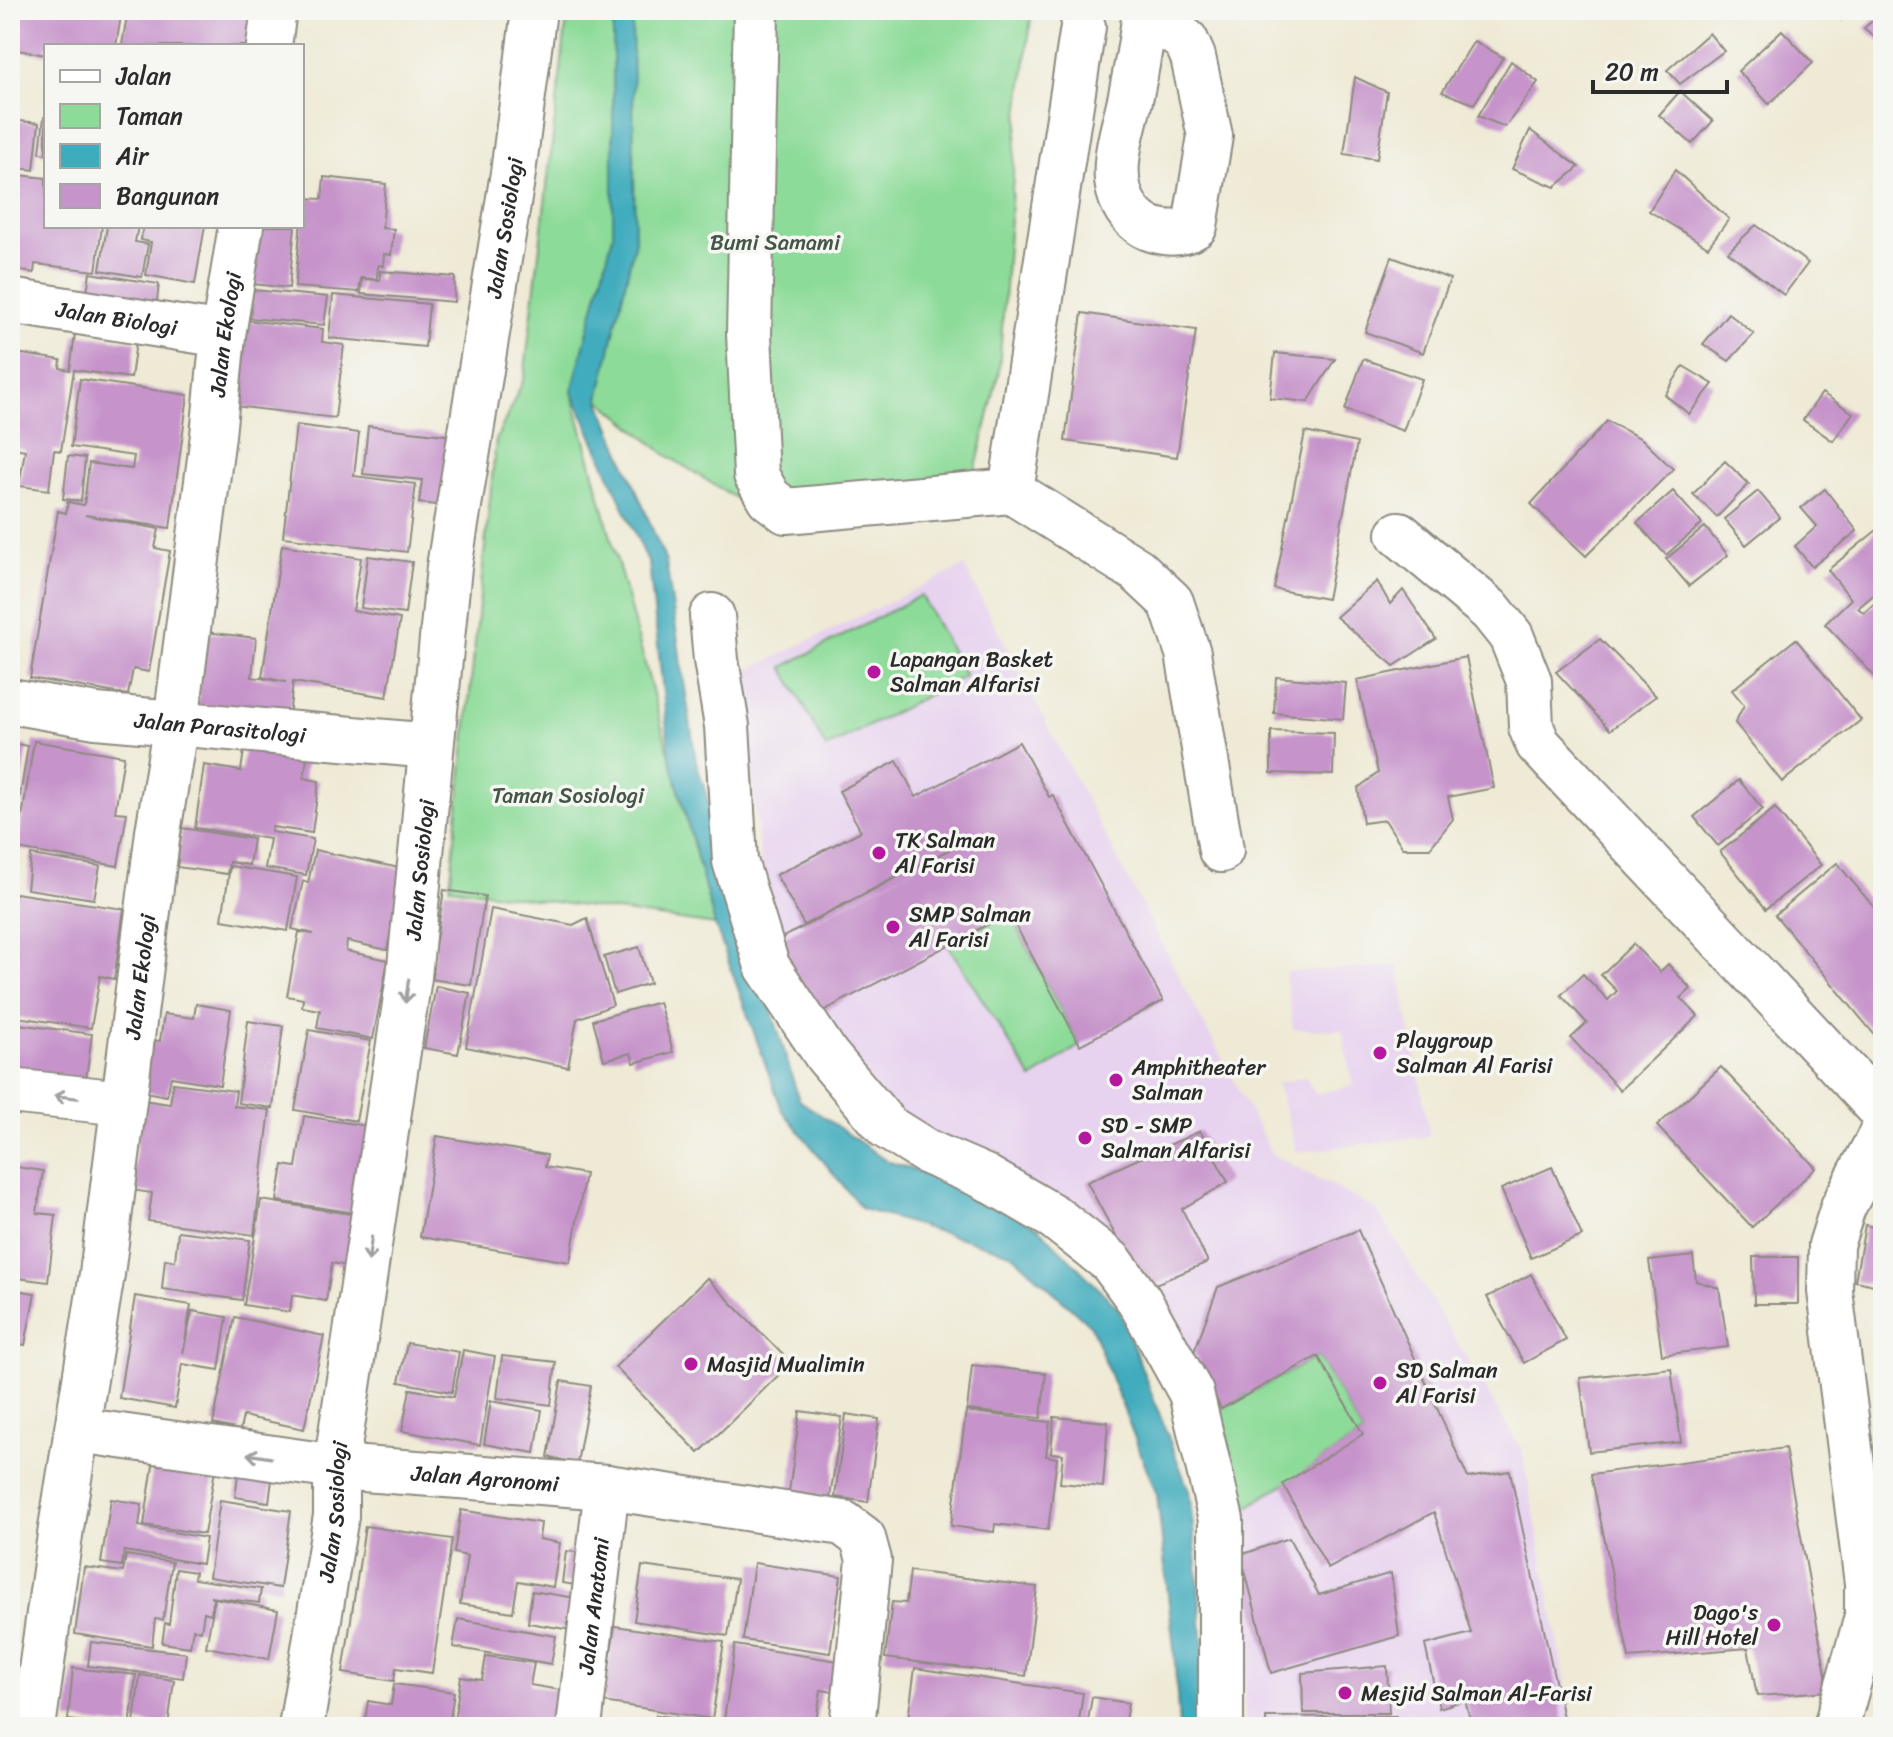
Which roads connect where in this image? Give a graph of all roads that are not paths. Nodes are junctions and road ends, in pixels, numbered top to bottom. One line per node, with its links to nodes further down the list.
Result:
1 (274, 10): 6 (street)
2 (534, 10): 15 (street, Jalan Sosiologi)
3 (756, 10): 10 (street)
4 (1083, 18): 5 (street); 10 (street)
5 (1144, 24)
6 (269, 44)
7 (241, 228): 9 (street, Jalan Ekologi)
8 (10, 301): 9 (street, Jalan Biologi)
9 (223, 335): 14 (street, Jalan Ekologi)
10 (1011, 491): 16 (street)
11 (1399, 534): 19 (street)
12 (712, 616): 29 (street)
13 (10, 701): 14 (street, Jalan Parasitologi)
14 (176, 722): 15 (street, Jalan Parasitologi); 18 (street, Jalan Ekologi)
15 (431, 746): 22 (street, Jalan Sosiologi, one-way to 22)
16 (1221, 850)
17 (10, 1091): 18 (street, one-way to 17)
18 (123, 1103): 21 (street, Jalan Ekologi)
19 (1883, 1112)
20 (1883, 1131): 24 (street)
21 (78, 1430): 22 (street, Jalan Agronomi, one-way to 21); 25 (street, Jalan Ekologi)
22 (336, 1467): 23 (street, Jalan Agronomi); 26 (street, Jalan Sosiologi)
23 (607, 1487): 27 (street, Jalan Anatomi); 28 (street, Jalan Agronomi)
24 (1835, 1726)
25 (33, 1727)
26 (301, 1727)
27 (579, 1727)
28 (852, 1727)
29 (1221, 1727)

